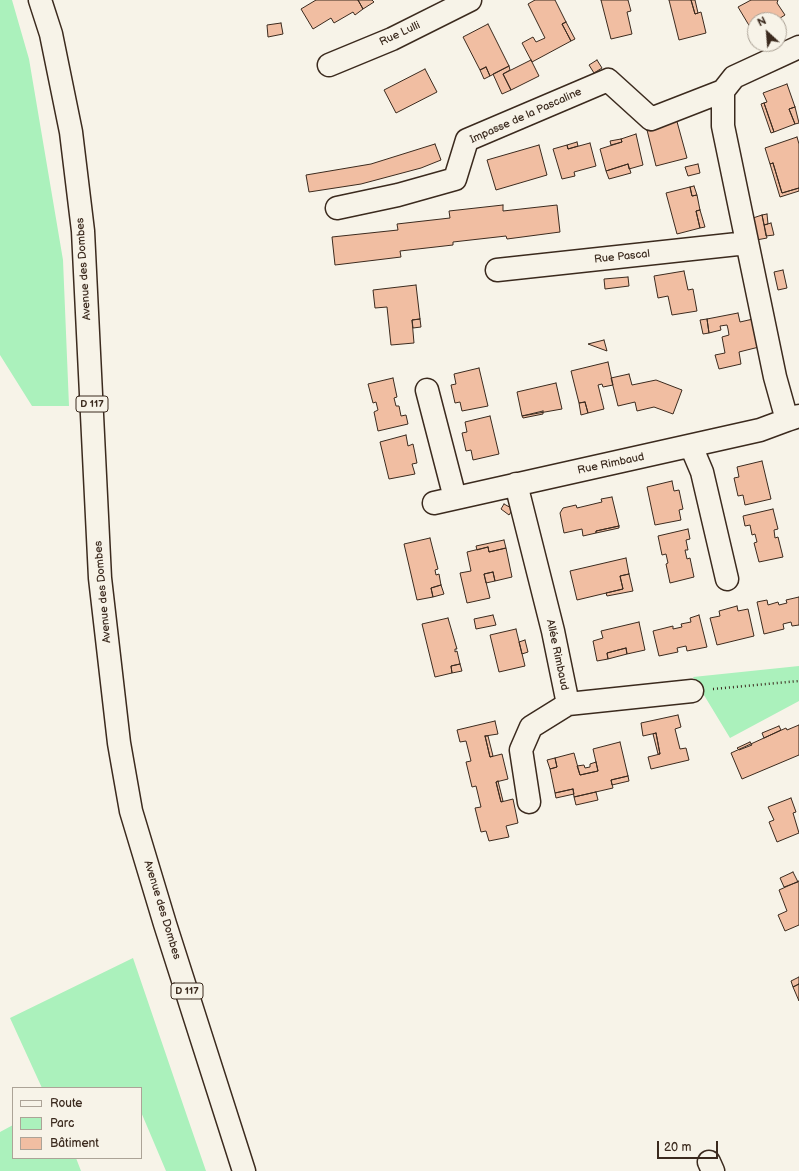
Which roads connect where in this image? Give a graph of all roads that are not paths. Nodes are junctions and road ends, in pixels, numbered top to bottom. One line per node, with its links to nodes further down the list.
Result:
1 (40, 0): 19 (street, Avenue des Dombes / D 117)
2 (470, 0): 4 (street, Rue Lulli)
3 (799, 47): 5 (street)
4 (329, 65)
5 (723, 91): 6 (street, Impasse de la Pascaline); 7 (street)
6 (337, 208)
7 (747, 243): 8 (street, Rue Pascal); 10 (street)
8 (497, 270)
9 (427, 390): 13 (street)
10 (793, 418): 11 (street, Rue Rimbaud)
11 (691, 446): 12 (street, Rue Rimbaud); 15 (street)
12 (516, 484): 13 (street, Rue Rimbaud); 17 (street, Allée Rimbaud)
13 (455, 498): 14 (street, Rue Rimbaud)
14 (434, 503)
15 (727, 579)
16 (692, 691): 17 (street, Allée Rimbaud)
17 (568, 704): 18 (street)
18 (530, 802)
19 (244, 1171)

